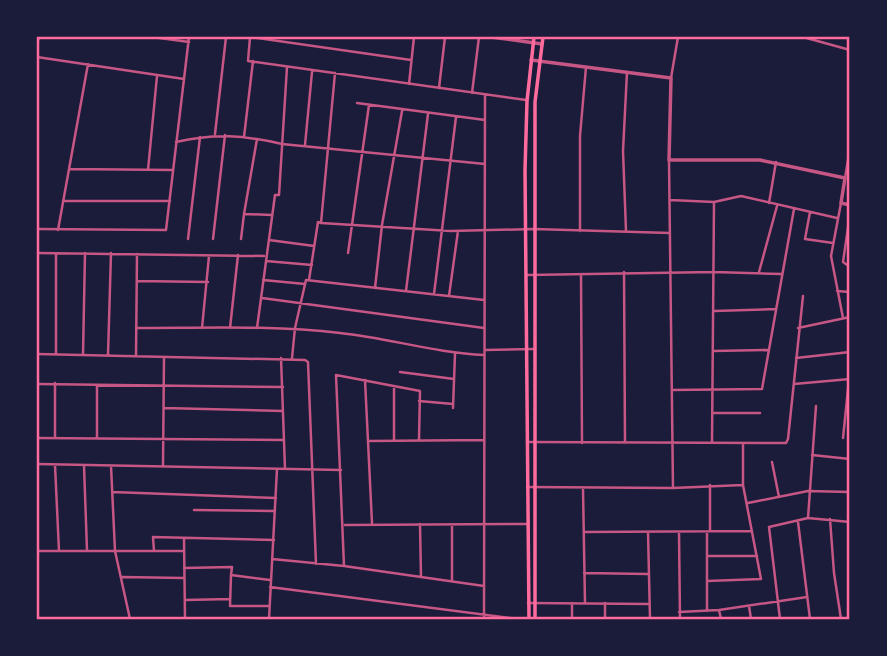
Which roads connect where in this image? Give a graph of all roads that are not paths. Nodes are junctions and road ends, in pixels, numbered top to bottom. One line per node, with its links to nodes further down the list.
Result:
1 (38, 37): 15 (main road)
2 (152, 37): 14 (street)
3 (189, 37): 14 (street)
4 (226, 37): 44 (street)
5 (251, 37): 20 (street); 22 (street)
6 (414, 37): 20 (street)
7 (445, 37): 34 (street)
8 (480, 37): 35 (street)
9 (491, 37): 16 (street)
10 (534, 37): 16 (main road)
11 (543, 37): 17 (main road)
12 (676, 37): 31 (street)
13 (803, 37): 18 (street)
14 (189, 42): 32 (street)
15 (37, 43)
16 (533, 43): 17 (street); 21 (main road)
17 (542, 44): 23 (main road)
18 (850, 50)
19 (37, 57): 24 (street)
20 (411, 60): 33 (street)
21 (531, 60): 23 (street); 37 (main road)
22 (253, 61): 25 (street); 47 (street)
23 (540, 61): 26 (street); 84 (main road)
24 (88, 64): 30 (street); 61 (street)
25 (287, 66): 27 (street); 50 (street)
26 (586, 66): 28 (street); 90 (street)
27 (312, 70): 29 (street); 51 (street)
28 (627, 72): 31 (street); 91 (street)
29 (335, 73): 33 (street); 52 (street)
30 (157, 75): 32 (street); 62 (street)
31 (671, 78): 58 (street)
32 (184, 79): 49 (street)
33 (409, 84): 34 (street)
34 (439, 88): 35 (street)
35 (472, 93): 36 (street)
36 (485, 94): 37 (street); 43 (street)
37 (527, 101): 88 (main road)
38 (357, 103): 39 (street)
39 (369, 105): 40 (street); 54 (street)
40 (402, 111): 41 (street); 55 (street)
41 (428, 114): 42 (street); 56 (street)
42 (456, 117): 43 (street); 57 (street)
43 (485, 120): 60 (street)
44 (215, 135): 45 (street); 46 (street)
45 (225, 135): 47 (street); 95 (street)
46 (200, 137): 49 (street); 94 (street)
47 (244, 137): 48 (street)
48 (257, 138): 50 (street); 75 (street)
49 (176, 142): 63 (street)
50 (282, 144): 51 (street); 77 (street)
51 (305, 145): 52 (street)
52 (329, 148): 54 (street); 79 (street)
53 (850, 148): 64 (street)
54 (363, 152): 55 (street); 80 (street)
55 (393, 155): 56 (street); 81 (street)
56 (422, 158): 57 (street); 82 (street)
57 (449, 160): 60 (street); 86 (street)
58 (669, 160): 59 (street); 65 (street)
59 (776, 162): 64 (street); 69 (street)
60 (485, 164): 87 (street)
61 (69, 169): 62 (street); 66 (street)
62 (148, 170): 63 (street)
63 (173, 170): 67 (street)
64 (845, 178): 70 (street)
65 (670, 200): 68 (street); 92 (street)
66 (63, 201): 67 (street); 85 (street)
67 (170, 201): 85 (street)
68 (714, 202): 69 (street); 113 (street)
69 (769, 203): 72 (street)
70 (841, 203): 71 (street); 78 (street)
71 (850, 205)
72 (777, 206): 73 (street); 114 (street)
73 (794, 209): 74 (street); 117 (street)
74 (810, 212): 78 (street); 98 (street)
75 (244, 214): 77 (street); 96 (street)
76 (850, 214): 93 (street)
77 (272, 215): 97 (street)
78 (837, 218): 98 (street)
79 (321, 223): 80 (street); 99 (street)
80 (351, 224): 81 (street); 103 (street)
81 (382, 225): 82 (street); 125 (street)
82 (414, 228): 86 (street); 126 (street)
83 (37, 229): 85 (street)
84 (534, 229): 88 (street); 90 (street); 119 (main road)
85 (58, 230)
86 (441, 230): 89 (street); 129 (street)
87 (485, 230): 88 (street); 89 (street); 133 (street)
88 (525, 230): 118 (main road)
89 (458, 231): 130 (street)
90 (580, 231): 91 (street)
91 (626, 231): 92 (street)
92 (670, 233): 116 (street)
93 (849, 237): 111 (street)
94 (188, 239)
95 (213, 239)
96 (241, 239)
97 (268, 240): 99 (street); 108 (street)
98 (833, 243): 127 (street)
99 (314, 246): 110 (street)
100 (37, 253): 104 (street)
101 (85, 253): 102 (street); 104 (street); 155 (street)
102 (111, 253): 105 (street); 156 (street)
103 (348, 253)
104 (57, 254): 153 (street)
105 (137, 254): 107 (street); 122 (street)
106 (238, 255): 107 (street); 108 (street); 141 (street)
107 (209, 256): 123 (street)
108 (266, 256): 109 (street)
109 (265, 261): 110 (street); 120 (street)
110 (312, 265): 121 (street)
111 (850, 267)
112 (624, 272): 115 (street); 116 (street); 197 (street)
113 (714, 272): 114 (street); 116 (street); 136 (street)
114 (759, 272): 117 (street)
115 (580, 273): 119 (street); 196 (street)
116 (671, 274): 176 (street)
117 (781, 274): 135 (street)
118 (527, 275): 119 (street); 146 (main road)
119 (534, 275): 147 (main road)
120 (263, 279): 124 (street); 132 (street)
121 (309, 280): 124 (street); 125 (street)
122 (136, 281): 123 (street); 139 (street)
123 (208, 282): 140 (street)
124 (305, 284): 134 (street)
125 (375, 288): 126 (street)
126 (405, 291): 129 (street)
127 (837, 291): 128 (street); 138 (street)
128 (850, 292)
129 (434, 294): 130 (street)
130 (449, 296): 133 (street)
131 (803, 296): 145 (street)
132 (261, 298): 134 (street); 142 (street)
133 (484, 300): 144 (street)
134 (301, 303): 143 (street); 144 (street)
135 (776, 309): 136 (street); 149 (street)
136 (713, 312): 150 (street)
137 (850, 317): 138 (street)
138 (843, 318): 145 (street)
139 (136, 328): 140 (street); 158 (street)
140 (202, 328): 141 (street)
141 (230, 328): 142 (street)
142 (257, 328): 143 (street)
143 (296, 328): 154 (street); 161 (street)
144 (484, 328): 148 (street)
145 (798, 328): 162 (street)
146 (527, 349): 147 (street); 148 (street); 194 (main road)
147 (535, 349): 195 (main road)
148 (484, 350): 157 (street)
149 (769, 350): 150 (street); 175 (street)
150 (713, 351): 175 (street)
151 (850, 352): 162 (street)
152 (37, 354): 153 (street)
153 (56, 354): 155 (street)
154 (455, 354): 157 (street); 165 (street)
155 (83, 355): 156 (street)
156 (108, 355): 158 (street)
157 (484, 355): 193 (street)
158 (136, 356): 159 (street)
159 (164, 356): 160 (street); 172 (street)
160 (281, 358): 161 (street); 173 (street)
161 (292, 358): 211 (street)
162 (796, 358): 171 (street)
163 (850, 370): 166 (street)
164 (400, 372): 165 (street)
165 (454, 379): 177 (street)
166 (850, 379): 171 (street); 183 (street)
167 (365, 380): 174 (street); 190 (street); 212 (street)
168 (54, 383): 169 (street); 170 (street); 186 (street)
169 (97, 383): 172 (street); 187 (street)
170 (37, 384)
171 (793, 384): 200 (street)
172 (164, 385): 173 (street); 179 (street)
173 (283, 387): 180 (street)
174 (394, 387): 177 (street); 191 (street)
175 (713, 389): 176 (street); 181 (street)
176 (672, 390): 198 (street)
177 (419, 401): 192 (street)
178 (816, 406): 201 (street)
179 (164, 408): 180 (street); 184 (street)
180 (283, 411): 189 (street)
181 (713, 413): 182 (street); 199 (street)
182 (760, 413)
183 (848, 418): 188 (street)
184 (163, 437): 187 (street); 189 (street); 208 (street)
185 (37, 438): 186 (street)
186 (55, 438): 187 (street)
187 (97, 438)
188 (843, 438)
189 (284, 440): 210 (street)
190 (369, 440): 191 (street); 231 (street)
191 (394, 440): 192 (street)
192 (419, 440): 193 (street)
193 (484, 440): 232 (street)
194 (527, 442): 195 (street); 215 (main road)
195 (536, 442): 196 (street); 216 (main road)
196 (582, 443): 197 (street)
197 (625, 443): 198 (street)
198 (672, 443): 199 (street); 217 (street)
199 (712, 443): 200 (street)
200 (743, 444): 214 (street)
201 (812, 455): 202 (street); 219 (street)
202 (850, 459)
203 (772, 462): 222 (street)
204 (37, 464): 205 (street)
205 (55, 464): 206 (street); 246 (street)
206 (84, 465): 207 (street); 244 (street)
207 (111, 466): 208 (street); 220 (street)
208 (163, 467): 209 (street)
209 (277, 469): 210 (street); 223 (street)
210 (285, 469): 211 (street)
211 (312, 469): 212 (street); 253 (street)
212 (341, 470): 236 (street)
213 (710, 485): 214 (street); 217 (street); 241 (street)
214 (743, 485): 224 (street)
215 (527, 487): 216 (street); 235 (main road)
216 (536, 488): 218 (street); 272 (main road)
217 (673, 488): 218 (street)
218 (583, 489): 237 (street)
219 (808, 491): 221 (street); 222 (street); 227 (street)
220 (112, 492): 223 (street); 247 (street)
221 (850, 492)
222 (779, 497): 224 (street)
223 (276, 498): 226 (street)
224 (748, 503): 238 (street)
225 (194, 510): 226 (street)
226 (275, 512): 243 (street)
227 (808, 519): 228 (street); 229 (street)
228 (831, 519): 230 (street); 297 (street)
229 (798, 521): 267 (street); 270 (street)
230 (850, 522)
231 (372, 523): 233 (street); 236 (street)
232 (484, 523): 234 (street); 235 (street); 265 (street)
233 (420, 524): 234 (street); 261 (street)
234 (452, 524): 264 (street)
235 (527, 524): 271 (main road)
236 (343, 525): 254 (street)
237 (584, 531): 239 (street); 256 (street)
238 (753, 531): 241 (street); 251 (street)
239 (648, 532): 240 (street); 258 (street)
240 (678, 532): 241 (street); 281 (street)
241 (709, 532): 250 (street)
242 (184, 537): 243 (street); 248 (street); 249 (street)
243 (274, 540): 252 (street)
244 (87, 550): 246 (street); 247 (street)
245 (37, 551): 246 (street)
246 (59, 551)
247 (115, 551): 248 (street); 259 (street)
248 (154, 551): 249 (street)
249 (184, 551): 255 (street)
250 (707, 556): 251 (street); 263 (street)
251 (757, 556): 263 (street)
252 (272, 559): 253 (street); 262 (street)
253 (316, 564): 254 (street)
254 (344, 566): 261 (street)
255 (184, 568): 257 (street); 260 (street)
256 (584, 573): 258 (street); 274 (street)
257 (231, 575): 262 (street); 268 (street)
258 (649, 575): 276 (street)
259 (122, 577): 260 (street); 283 (street)
260 (184, 578): 269 (street)
261 (421, 578): 264 (street)
262 (271, 580): 266 (street)
263 (707, 581): 280 (street)
264 (452, 582): 265 (street)
265 (484, 586): 282 (street)
266 (271, 587): 277 (street); 282 (street)
267 (807, 597): 270 (street); 296 (street)
268 (230, 598): 269 (street); 277 (street)
269 (185, 600): 284 (street)
270 (778, 601): 278 (street); 295 (street)
271 (528, 603): 272 (street); 287 (main road)
272 (536, 603): 273 (street); 288 (main road)
273 (572, 603): 274 (street); 289 (street)
274 (584, 603): 275 (street)
275 (605, 603): 276 (street); 290 (street)
276 (649, 604): 291 (street)
277 (270, 606): 285 (street)
278 (749, 606): 279 (street); 294 (street)
279 (719, 610): 280 (street); 293 (street)
280 (707, 611): 281 (street)
281 (679, 612): 292 (street)
282 (484, 616): 286 (street)
283 (130, 619)
284 (185, 619)
285 (269, 619)
286 (517, 619)
287 (529, 619)
288 (535, 619)
289 (572, 619)
290 (605, 619)
291 (650, 619)
292 (680, 619)
293 (721, 619)
294 (751, 619)
295 (780, 619)
296 (810, 619)
297 (841, 619)

